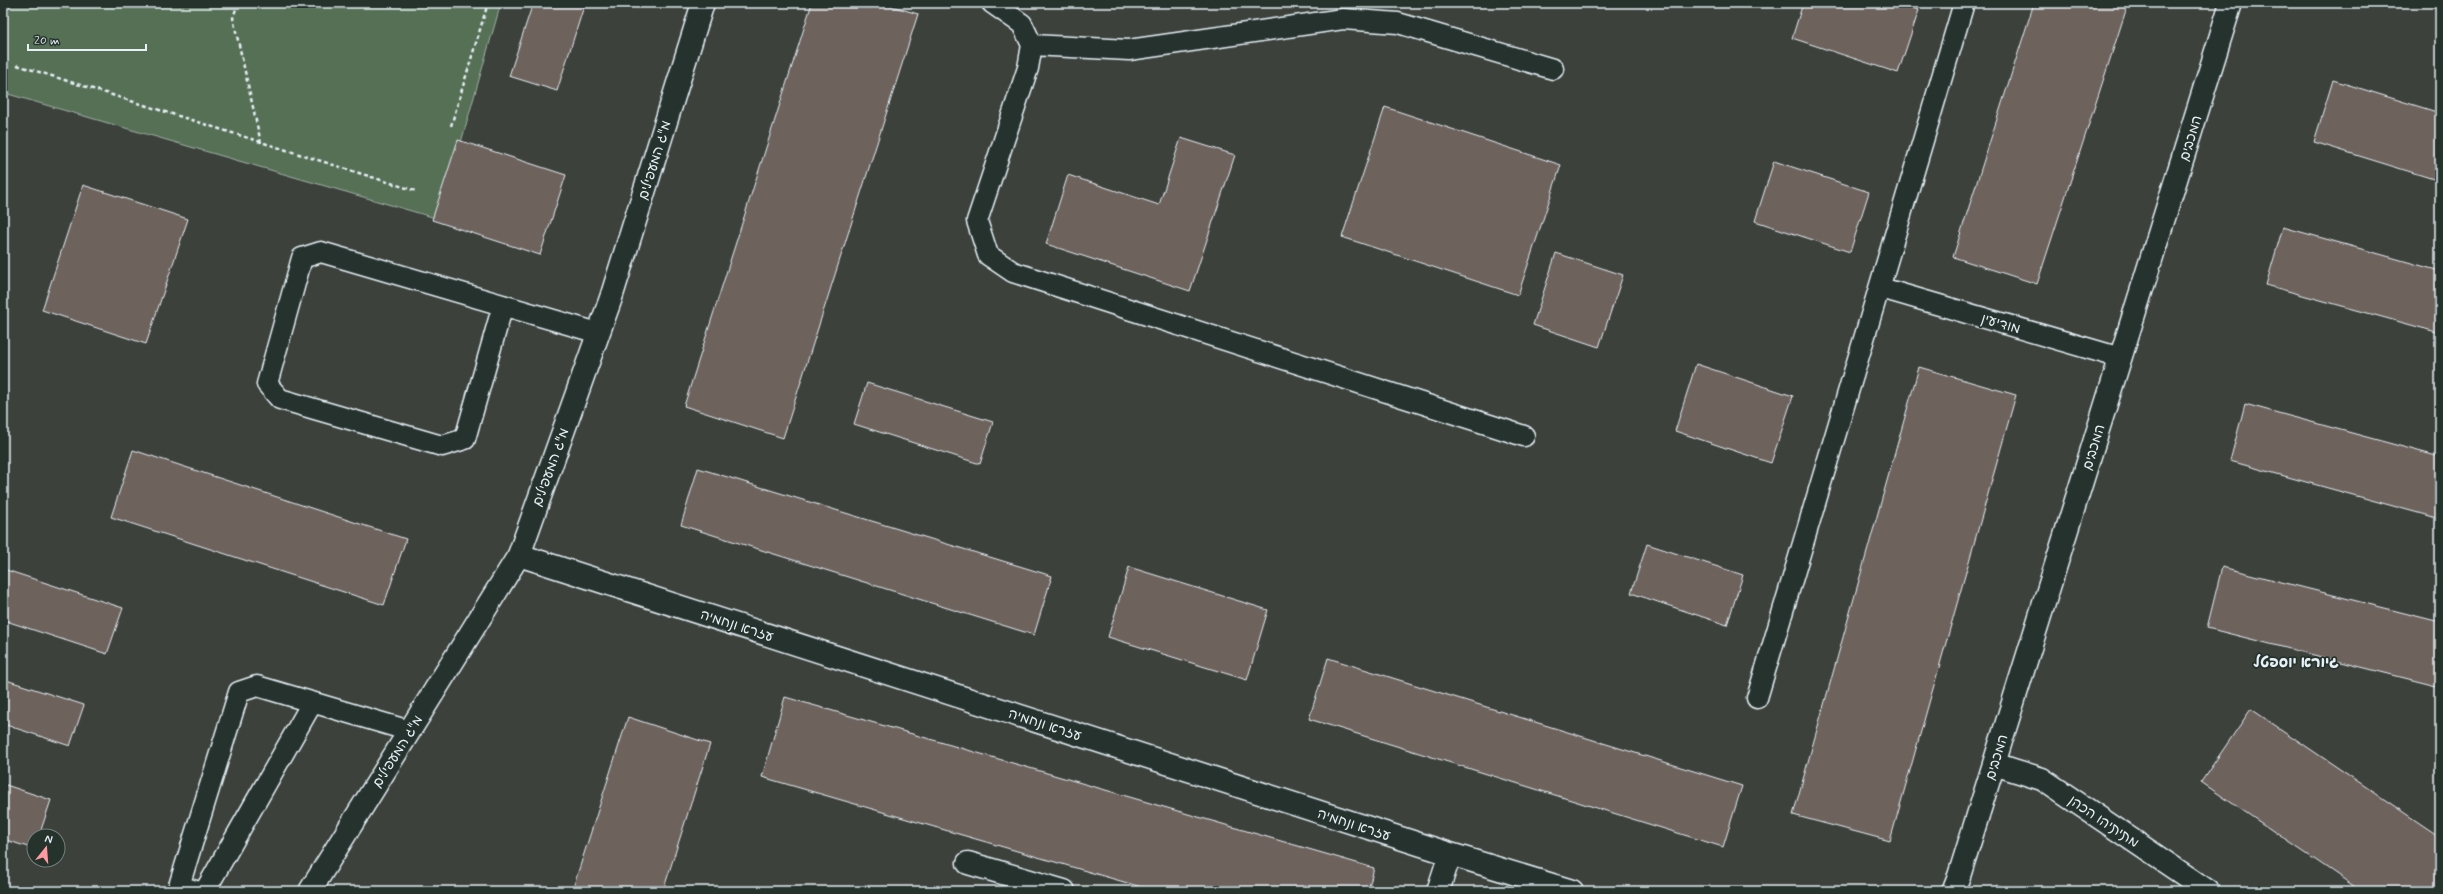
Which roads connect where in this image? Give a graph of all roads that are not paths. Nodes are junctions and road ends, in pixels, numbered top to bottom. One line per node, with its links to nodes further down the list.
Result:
1 (703, 3): 9 (street, מ"ג המעפילים)
2 (992, 3): 5 (lane)
3 (1964, 3): 7 (lane)
4 (2232, 3): 10 (street, המכבים)
5 (1032, 44): 6 (lane); 11 (lane)
6 (1553, 69)
7 (1881, 288): 10 (lane, מודיעין); 13 (lane)
8 (503, 305): 8 (lane); 9 (lane)
9 (598, 333): 12 (street, מ"ג המעפילים)
10 (2121, 358): 16 (street, המכבים)
11 (1524, 436)
12 (519, 555): 15 (street, מ"ג המעפילים); 17 (street, עזרא ונחמיה)
13 (1757, 698)
14 (312, 703): 15 (lane); 19 (lane); 20 (lane)
15 (410, 731): 21 (street, מ"ג המעפילים)
16 (1994, 764): 25 (street, המכבים); 26 (street, מתיתיהו הכהן)
17 (1450, 854): 23 (street); 24 (street, עזרא ונחמיה)
18 (968, 863): 22 (street)
19 (196, 891)
20 (205, 891)
21 (310, 891)
22 (1064, 891)
23 (1438, 891)
24 (1572, 891)
25 (1953, 891)
26 (2208, 891)

